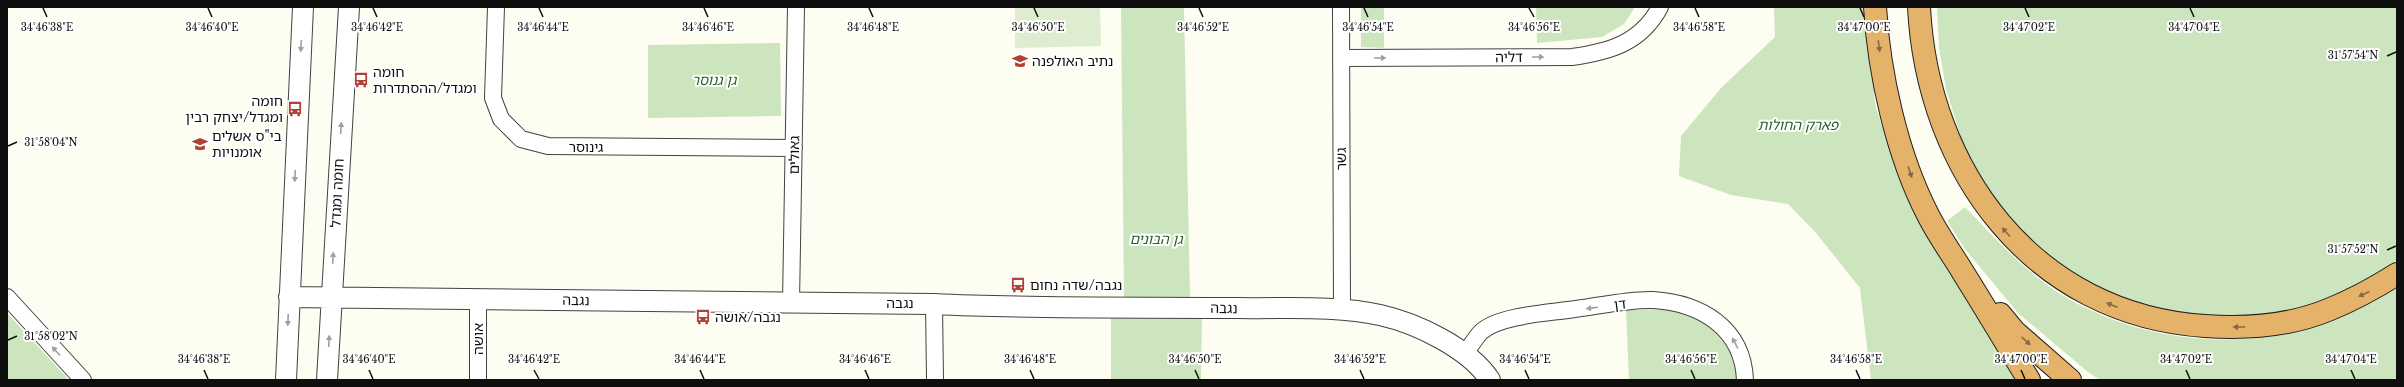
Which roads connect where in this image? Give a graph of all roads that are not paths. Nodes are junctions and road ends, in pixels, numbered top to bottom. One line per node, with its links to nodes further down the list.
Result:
1 (303, 7): 13 (street, one-way to 13)
2 (349, 7): 15 (street, חומה ומגדל, one-way to 2)
3 (496, 7): 10 (street, גינוסר)
4 (796, 7): 10 (street, גאולים)
5 (1341, 7): 9 (street, גשר)
6 (1660, 7): 9 (street, דליה, one-way to 6)
7 (1875, 7): 11 (highway, one-way to 11)
8 (1918, 7): 12 (highway, one-way to 8)
9 (1341, 58): 19 (street, גשר)
10 (794, 148): 17 (street, גאולים)
11 (1955, 259): 28 (highway); 29 (highway, one-way to 29)
12 (2397, 274)
13 (290, 296): 15 (street, נגבה); 22 (street, one-way to 22)
14 (7, 297): 21 (street, one-way to 14)
15 (331, 297): 16 (street, נגבה); 23 (street, חומה ומגדל, one-way to 15)
16 (478, 299): 17 (street, נגבה); 24 (street, אושה)
17 (791, 303): 18 (street, נגבה)
18 (934, 304): 19 (street, נגבה); 25 (street)
19 (1342, 311): 20 (street, נגבה)
20 (1465, 354): 26 (street, נגבה); 27 (street, דן, one-way to 20)
21 (82, 380)
22 (286, 380)
23 (327, 380)
24 (478, 380)
25 (935, 380)
26 (1490, 380)
27 (1745, 380)
28 (2029, 380)
29 (2070, 380)

